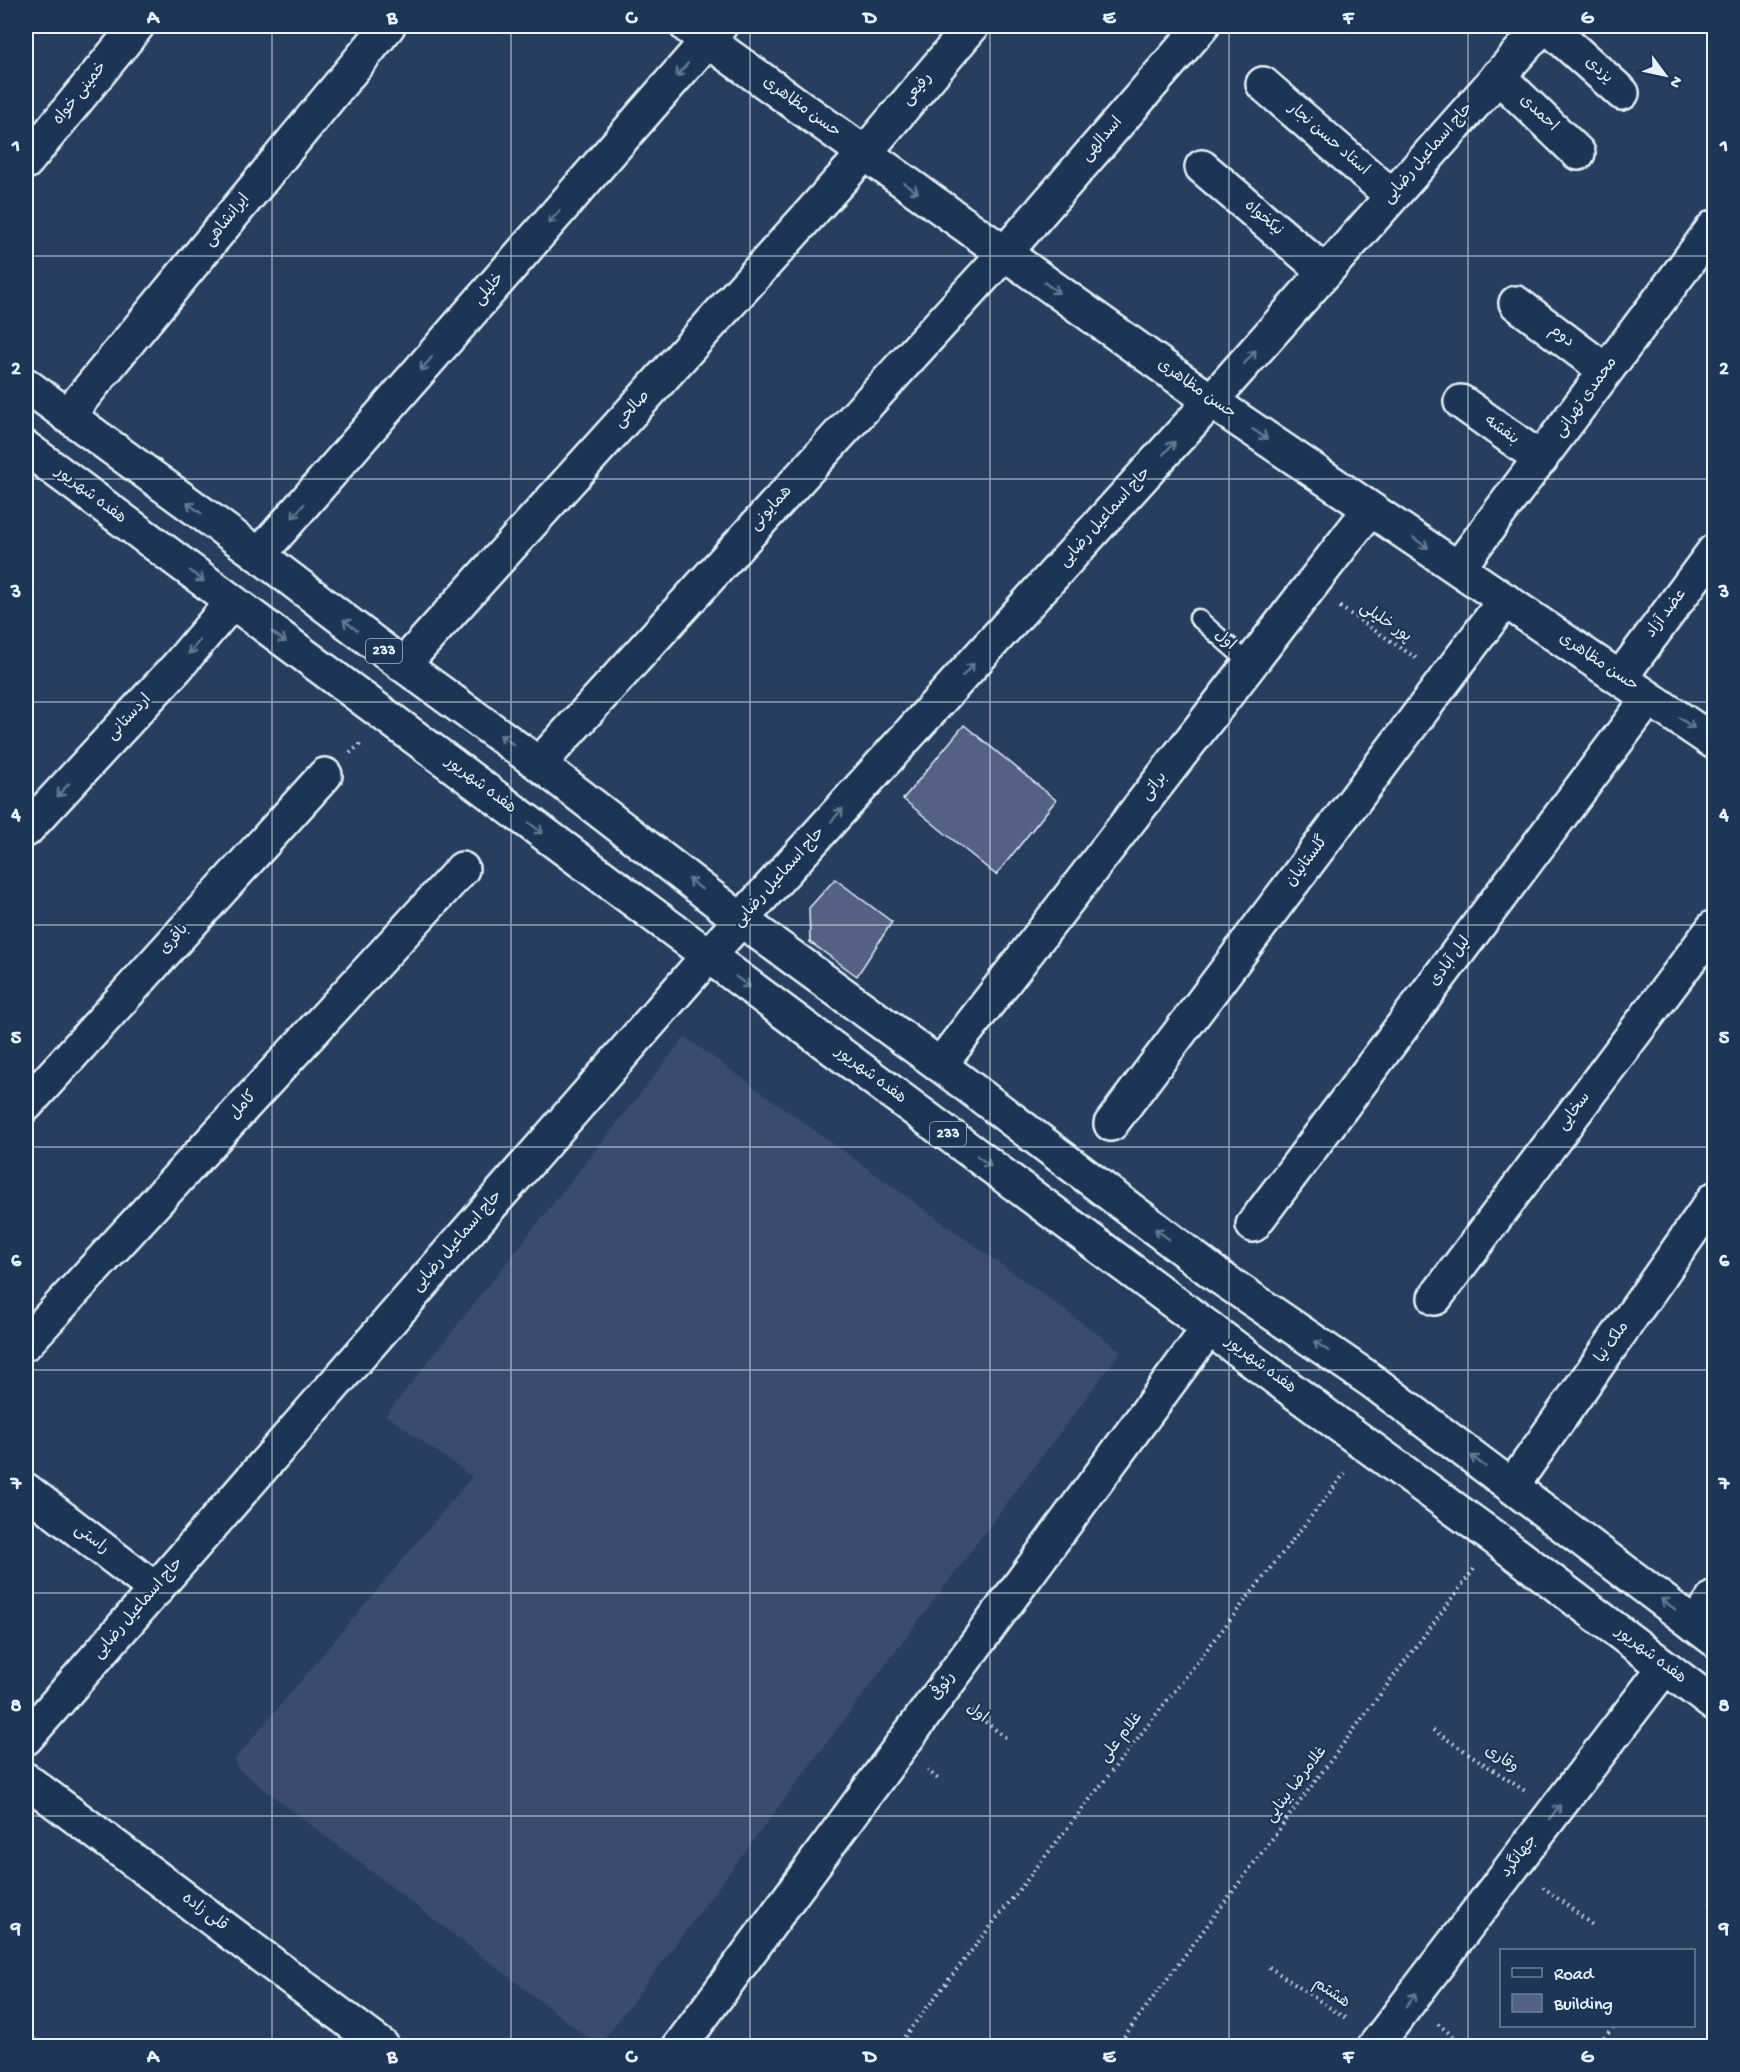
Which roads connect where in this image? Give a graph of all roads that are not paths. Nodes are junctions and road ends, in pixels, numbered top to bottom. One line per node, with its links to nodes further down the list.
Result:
1 (137, 26): 12 (street, خمینی خواه)
2 (388, 26): 23 (street, ایرانشاهی)
3 (972, 26): 11 (street, رفیعی)
4 (1202, 26): 16 (street, اسدالهی)
5 (1545, 26): 7 (street, حاج اسماعیل رضایی); 9 (street, یزدی)
6 (705, 30): 11 (street, حسن مظاهری); 28 (street, خلیلی, one-way to 28)
7 (1498, 76): 10 (street, احمدی); 14 (street, حاج اسماعیل رضایی)
8 (1263, 84): 14 (street, استاد حسن نجار)
9 (1622, 93)
10 (1578, 153)
11 (864, 154): 16 (street, حسن مظاهری, one-way to 16); 34 (street, صالحی)
12 (26, 162)
13 (1202, 167): 17 (street, نیکخواه)
14 (1392, 196): 17 (street, حاج اسماعیل رضایی)
15 (1714, 226): 19 (street, محمدی تهرانی)
16 (1004, 254): 21 (street, حسن مظاهری, one-way to 21); 38 (street, همایونی)
17 (1325, 272): 21 (street, حاج اسماعیل رضایی, one-way to 17)
18 (1516, 303): 19 (street, دوم)
19 (1606, 371): 25 (street, محمدی تهرانی)
20 (26, 385): 23 (street, 233)
21 (1211, 401): 26 (street, حسن مظاهری, one-way to 26); 42 (street, حاج اسماعیل رضایی, one-way to 21)
22 (1461, 402): 25 (street, بنفشه)
23 (67, 416): 28 (street, 233, one-way to 23)
24 (28, 454): 31 (street, هفده شهریور / 233, one-way to 31)
25 (1541, 459): 29 (street, محمدی تهرانی)
26 (1370, 509): 29 (street, حسن مظاهری, one-way to 29); 33 (street, براتی)
27 (1714, 551): 35 (street, عضد آزاد)
28 (259, 555): 34 (street, 233, one-way to 28)
29 (1458, 568): 30 (street, حسن مظاهری)
30 (1505, 600): 35 (street, حسن مظاهری); 47 (street, گلستانیان)
31 (232, 602): 40 (street, اردستانی, one-way to 40); 44 (street, هفده شهریور / 233, one-way to 44)
32 (1198, 618): 33 (lane, اول)
33 (1250, 664): 45 (street, براتی)
34 (403, 665): 38 (street, 233, one-way to 34)
35 (1620, 678): 36 (street, حسن مظاهری)
36 (1649, 698): 37 (street, حسن مظاهری, one-way to 37); 49 (street, لیل آبادی)
37 (1714, 742)
38 (539, 764): 42 (street, 233, one-way to 38)
39 (325, 775): 46 (street, باقری)
40 (26, 830)
41 (462, 869): 52 (street, کامل)
42 (741, 920): 44 (street, حاج اسماعیل رضایی); 45 (street, 233)
43 (1714, 927): 50 (street, سخایی)
44 (708, 956): 51 (street, هفده شهریور / 233, one-way to 51); 55 (street, حاج اسماعیل رضایی)
45 (940, 1065): 53 (street, 233, one-way to 45)
46 (26, 1105)
47 (1112, 1124)
48 (1714, 1199): 53 (street, ملک نیا)
49 (1254, 1225)
50 (1435, 1298)
51 (1209, 1328): 58 (street, هفده شهریور / 233); 64 (street, رئوفی)
52 (26, 1343)
53 (1512, 1486): 57 (street, 233, one-way to 53)
54 (26, 1490): 55 (street, راستی)
55 (156, 1590): 60 (street, حاج اسماعیل رضایی)
56 (1714, 1598): 57 (street)
57 (1705, 1632)
58 (1665, 1667): 59 (street, هفده شهریور / 233); 62 (street, جهانگرد, one-way to 58)
59 (1714, 1704)
60 (26, 1738)
61 (26, 1780): 63 (street, قلی زاده)
62 (1378, 2044)
63 (382, 2046)
64 (680, 2046)

